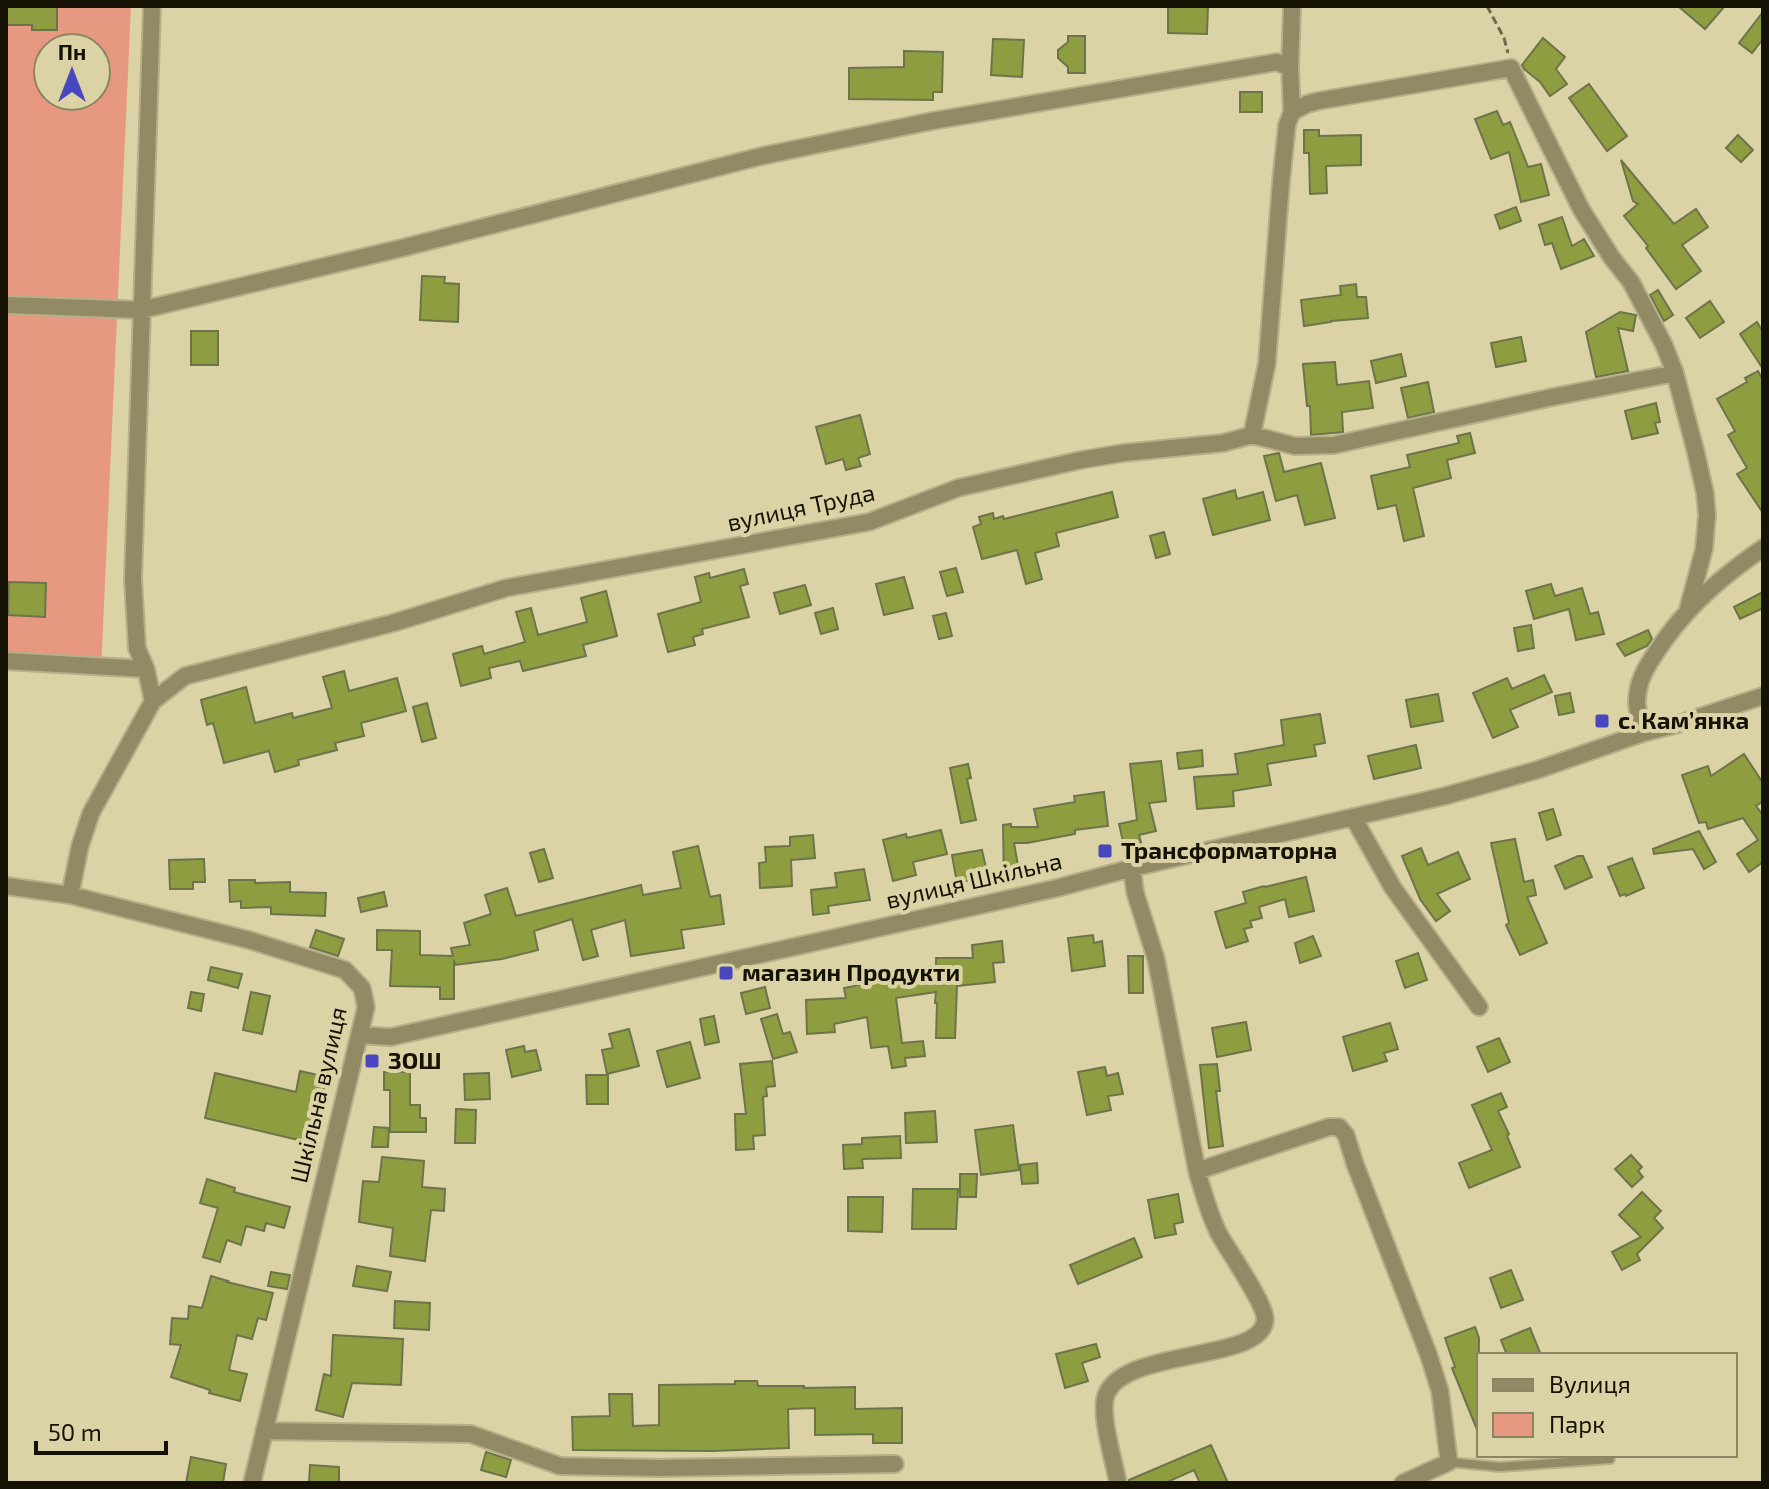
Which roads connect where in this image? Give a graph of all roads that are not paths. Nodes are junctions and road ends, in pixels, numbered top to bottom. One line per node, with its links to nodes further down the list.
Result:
1 (152, 6): 6 (street)
2 (1292, 6): 3 (street)
3 (1290, 68): 4 (street); 6 (street)
4 (1292, 112): 7 (street); 8 (street)
5 (6, 305): 6 (street)
6 (141, 310): 12 (street)
7 (1675, 373): 8 (street); 10 (street)
8 (1252, 435): 14 (street, вулиця Труда)
9 (1763, 548): 10 (street)
10 (1688, 609): 15 (street)
11 (6, 661): 12 (street)
12 (146, 669): 14 (street)
13 (1763, 696): 15 (street, вулиця Шкільна)
14 (153, 701): 19 (street, вулиця Труда)
15 (1643, 733): 16 (street, вулиця Шкільна)
16 (1353, 817): 17 (street, вулиця Шкільна); 20 (street)
17 (1132, 868): 21 (street, вулиця Шкільна); 22 (street)
18 (6, 886): 19 (street, Шкільна вулиця)
19 (70, 895): 21 (street, Шкільна вулиця)
20 (1479, 1007)
21 (359, 1035): 23 (street, Шкільна вулиця)
22 (1197, 1171): 25 (street); 28 (street)
23 (264, 1431): 26 (street); 27 (street, Шкільна вулиця)
24 (1610, 1459): 25 (lane)
25 (1449, 1462): 29 (street)
26 (895, 1464)
27 (252, 1483)
28 (1118, 1483)
29 (1403, 1483)

